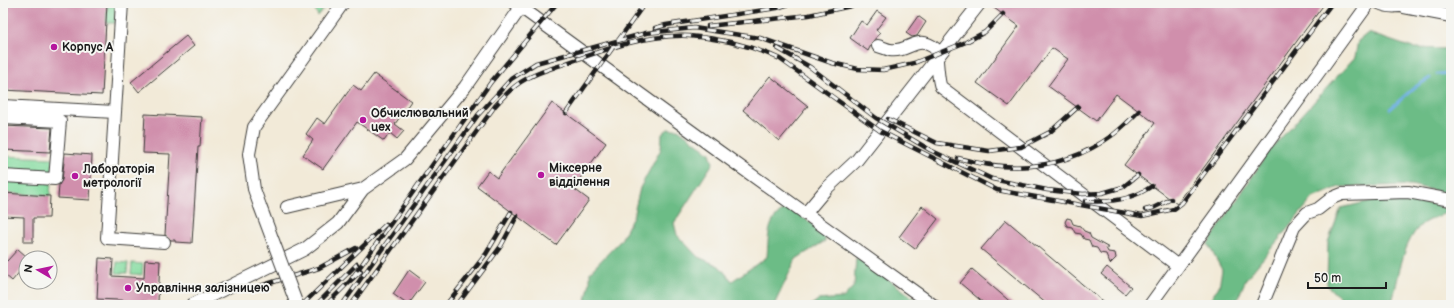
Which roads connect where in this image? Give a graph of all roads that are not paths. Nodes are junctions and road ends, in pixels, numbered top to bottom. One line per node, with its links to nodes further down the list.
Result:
1 (122, 3): 12 (street)
2 (343, 3): 22 (street, bridge)
3 (980, 3): 10 (street)
4 (1368, 3): 20 (street)
5 (1379, 3): 7 (street)
6 (520, 4): 15 (street); 18 (street)
7 (1409, 5): 8 (street)
8 (1451, 16)
9 (878, 46): 10 (street)
10 (937, 58): 18 (street); 20 (street)
11 (3, 106): 12 (street)
12 (115, 112): 19 (street)
13 (3, 118): 14 (street)
14 (3, 176)
15 (363, 189): 17 (street); 21 (street)
16 (1451, 200): 25 (street)
17 (287, 207)
18 (805, 214): 23 (street)
19 (164, 242)
20 (1178, 266): 24 (street)
21 (192, 305)
22 (297, 305)
23 (933, 305)
24 (1150, 305)
25 (1262, 305)

